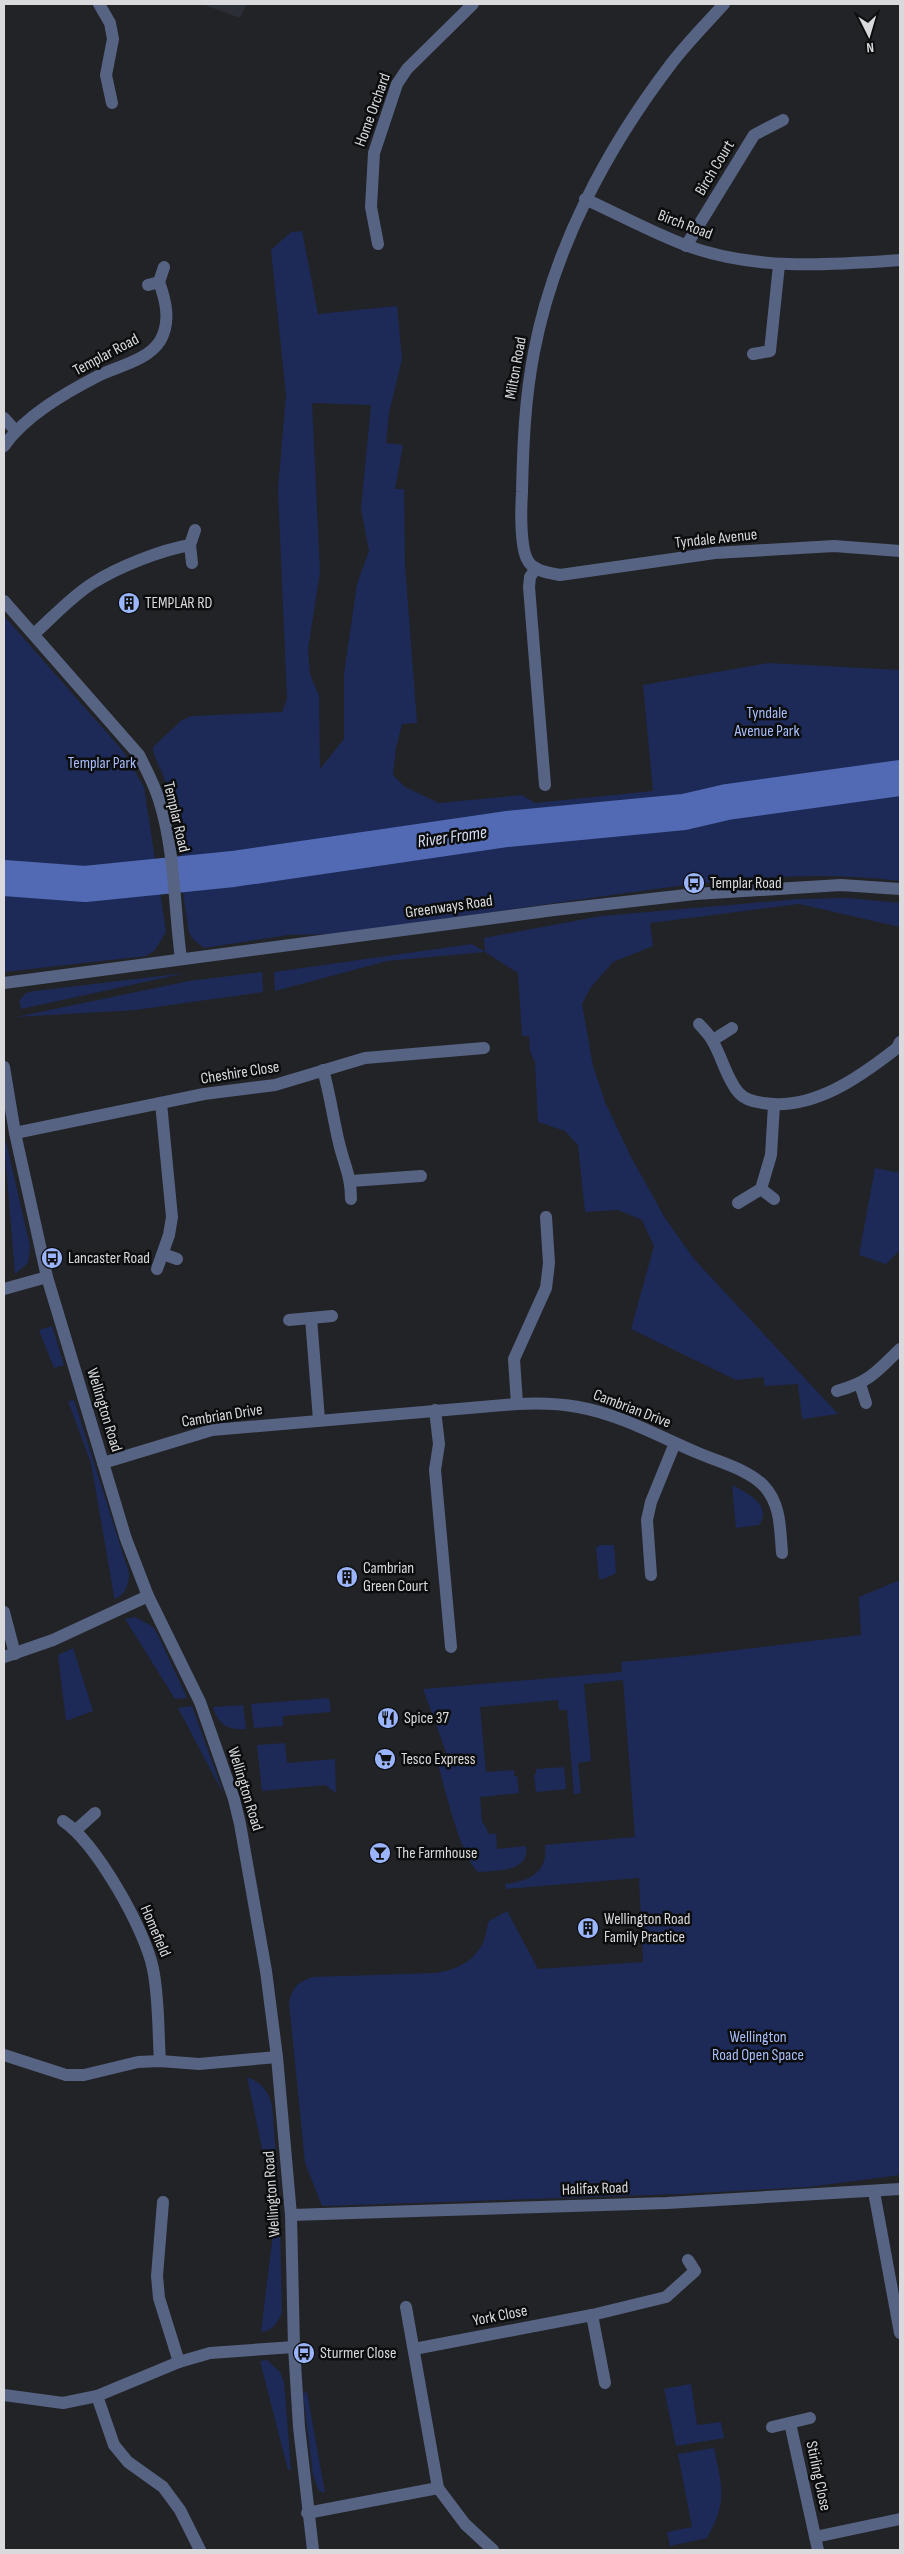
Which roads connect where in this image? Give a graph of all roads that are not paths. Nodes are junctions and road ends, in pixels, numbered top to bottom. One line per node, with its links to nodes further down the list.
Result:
1 (99, 4): 4 (street)
2 (724, 4): 6 (street, Milton Road)
3 (465, 6): 7 (street, Home Orchard)
4 (112, 103)
5 (783, 120): 8 (street, Birch Court)
6 (585, 199): 8 (street, Birch Road); 20 (street, Milton Road)
7 (378, 244)
8 (686, 246): 10 (street, Birch Road)
9 (900, 260): 10 (street, Birch Road)
10 (779, 265): 12 (street)
11 (164, 267): 14 (street, Templar Road)
12 (753, 354)
13 (4, 418): 14 (street)
14 (15, 430): 15 (street, Templar Road)
15 (4, 446)
16 (195, 530): 17 (street)
17 (190, 545): 19 (street); 22 (street)
18 (900, 551): 20 (street, Tyndale Avenue)
19 (192, 563)
20 (536, 568): 23 (street)
21 (4, 601): 22 (street, Templar Road)
22 (34, 633): 25 (street, Templar Road)
23 (545, 785)
24 (900, 890): 25 (street, Greenways Road)
25 (181, 959): 26 (street, Greenways Road)
26 (4, 982)
27 (699, 1024): 29 (street)
28 (732, 1028): 29 (street)
29 (713, 1040): 35 (street)
30 (899, 1047): 35 (street)
31 (484, 1048): 33 (street, Cheshire Close)
32 (4, 1067): 36 (street, Wellington Road)
33 (323, 1070): 34 (street, Cheshire Close); 38 (street)
34 (161, 1103): 36 (street, Cheshire Close); 44 (street)
35 (774, 1105): 39 (street)
36 (15, 1133): 47 (street, Wellington Road)
37 (421, 1176): 38 (street)
38 (351, 1181): 40 (street)
39 (762, 1188): 41 (street); 42 (street)
40 (351, 1199)
41 (774, 1199)
42 (738, 1203)
43 (546, 1217): 56 (street)
44 (164, 1254): 45 (street); 46 (street)
45 (177, 1259)
46 (157, 1269)
47 (47, 1277): 48 (street); 60 (street, Wellington Road)
48 (4, 1289)
49 (332, 1316): 50 (street)
50 (310, 1318): 51 (street); 58 (street)
51 (289, 1320)
52 (900, 1349): 53 (street)
53 (860, 1384): 54 (street); 55 (street)
54 (837, 1391)
55 (866, 1402)
56 (517, 1404): 57 (street, Cambrian Drive); 59 (street, Cambrian Drive)
57 (436, 1410): 58 (street, Cambrian Drive); 65 (street)
58 (319, 1420): 60 (street, Cambrian Drive)
59 (675, 1443): 61 (street, Cambrian Drive); 62 (street, Cambrian Drive)
60 (103, 1463): 63 (street, Wellington Road)
61 (782, 1553)
62 (651, 1575)
63 (148, 1596): 66 (street); 71 (street, Wellington Road)
64 (4, 1612): 66 (street)
65 (451, 1647)
66 (10, 1655)
67 (95, 1813): 69 (street)
68 (63, 1821): 69 (street, Homefield)
69 (76, 1830): 72 (street, Homefield)
70 (4, 2055): 72 (street)
71 (277, 2057): 72 (street); 76 (street, Wellington Road)
72 (160, 2061)
73 (900, 2190): 74 (street, Halifax Road)
74 (874, 2192): 76 (street, Halifax Road); 79 (street)
75 (163, 2202): 84 (street)
76 (291, 2215): 82 (street, Wellington Road)
77 (688, 2260): 80 (street, York Close)
78 (406, 2307): 83 (street)
79 (898, 2311): 81 (street)
80 (592, 2315): 83 (street, York Close); 85 (street)
81 (900, 2333)
82 (294, 2347): 84 (street); 92 (street, Wellington Road)
83 (414, 2348): 91 (street)
84 (179, 2362): 87 (street)
85 (605, 2383)
86 (4, 2395): 87 (street)
87 (97, 2396): 95 (street)
88 (810, 2418): 89 (street, Stirling Close)
89 (790, 2423): 90 (street, Stirling Close); 94 (street, Stirling Close)
90 (772, 2427)
91 (438, 2488): 92 (street); 97 (street)
92 (307, 2513): 96 (street, Wellington Road)
93 (900, 2519): 94 (street, Stirling Close)
94 (815, 2537): 98 (street, Stirling Close)
95 (197, 2549)
96 (313, 2550)
97 (493, 2550)
98 (818, 2550)

